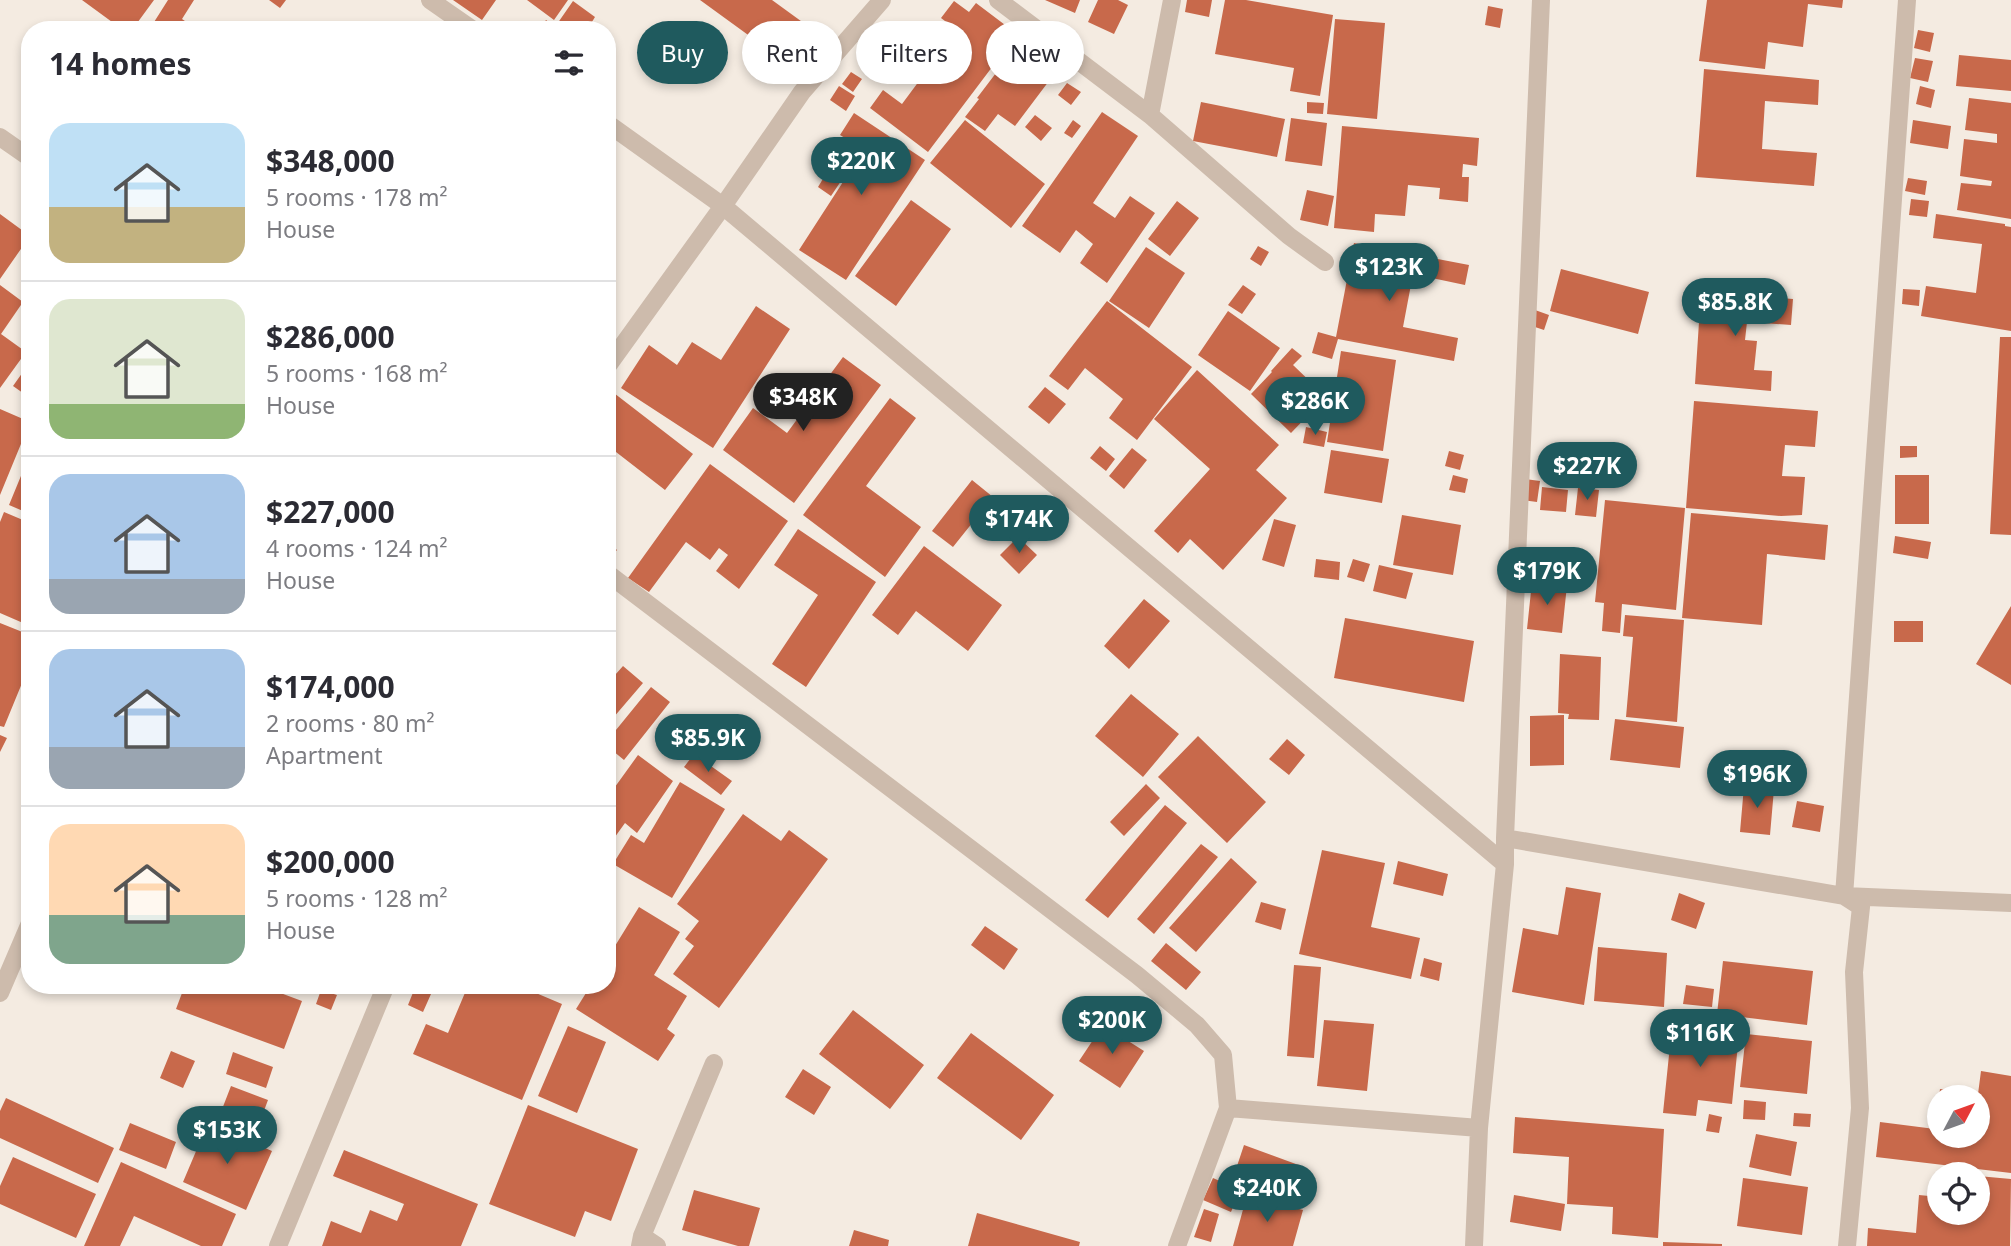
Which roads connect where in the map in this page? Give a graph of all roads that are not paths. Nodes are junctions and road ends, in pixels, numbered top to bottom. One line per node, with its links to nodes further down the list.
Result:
1 (430, 0): 7 (street)
2 (882, 0): 12 (street)
3 (998, 0): 8 (street)
4 (1172, 0): 8 (street)
5 (1541, 0): 16 (street)
6 (1907, 0): 18 (street)
7 (460, 21)
8 (1150, 114): 13 (street)
9 (616, 129): 12 (street)
10 (0, 137): 11 (street)
11 (21, 152)
12 (723, 206): 14 (street); 17 (street)
13 (1325, 262)
14 (616, 355)
15 (616, 580): 24 (street)
16 (1505, 838): 17 (street); 18 (street)
17 (1505, 864): 25 (street)
18 (1844, 896): 19 (street); 30 (street)
19 (2011, 903)
20 (21, 943): 21 (street)
21 (0, 993)
22 (382, 994): 27 (street)
23 (714, 1063): 26 (street)
24 (1228, 1108): 25 (street); 28 (street)
25 (1479, 1128): 29 (street)
26 (646, 1243)
27 (278, 1246)
28 (1177, 1246)
29 (1474, 1246)
30 (1847, 1246)

